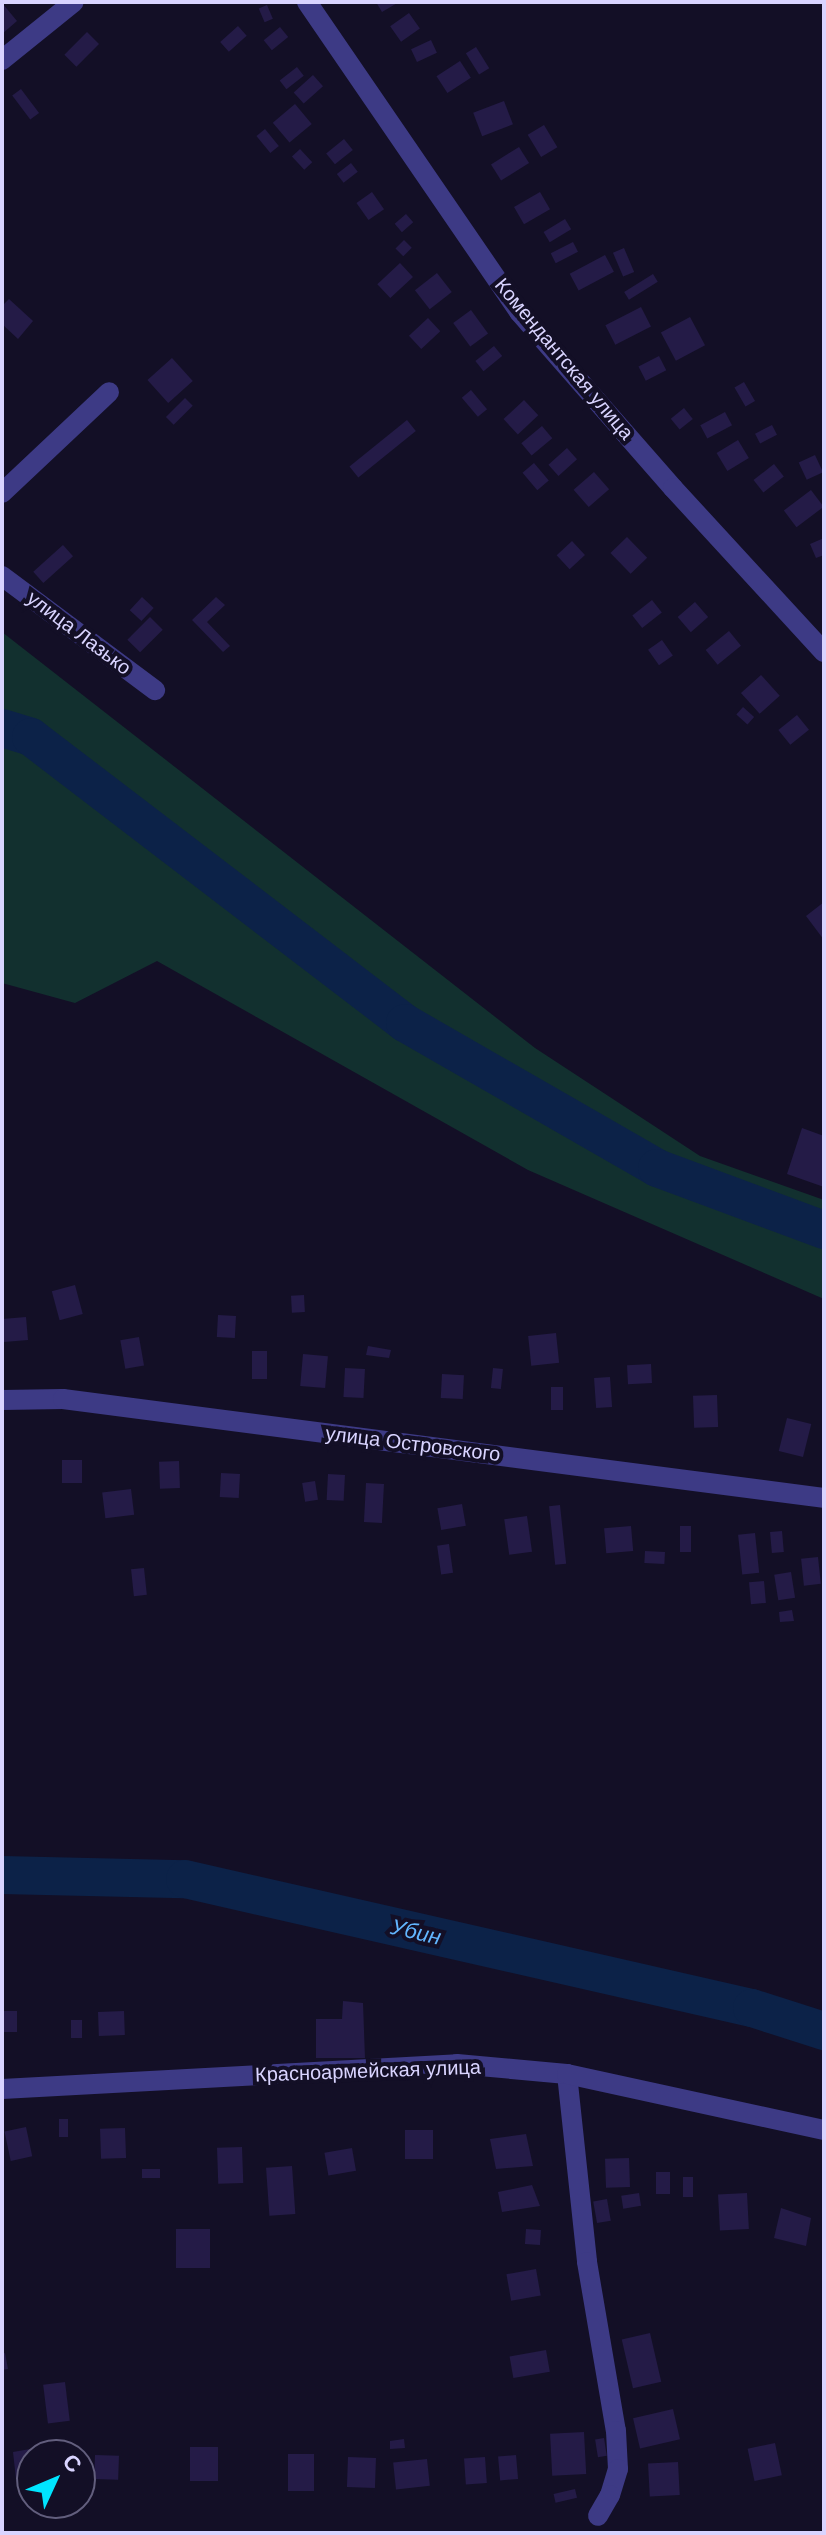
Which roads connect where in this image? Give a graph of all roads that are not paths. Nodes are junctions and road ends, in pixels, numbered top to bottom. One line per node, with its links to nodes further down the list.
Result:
1 (74, 2): 3 (street)
2 (307, 2): 7 (street, Комендантская улица)
3 (2, 60)
4 (109, 392): 5 (street)
5 (2, 493)
6 (2, 576): 8 (street, улица Лазько)
7 (824, 652)
8 (155, 690)
9 (2, 1400): 10 (street, улица Островского)
10 (824, 1498)
11 (567, 2074): 12 (street, Красноармейская улица); 13 (street, Красноармейская улица); 14 (street)
12 (2, 2089)
13 (824, 2130)
14 (598, 2516)

